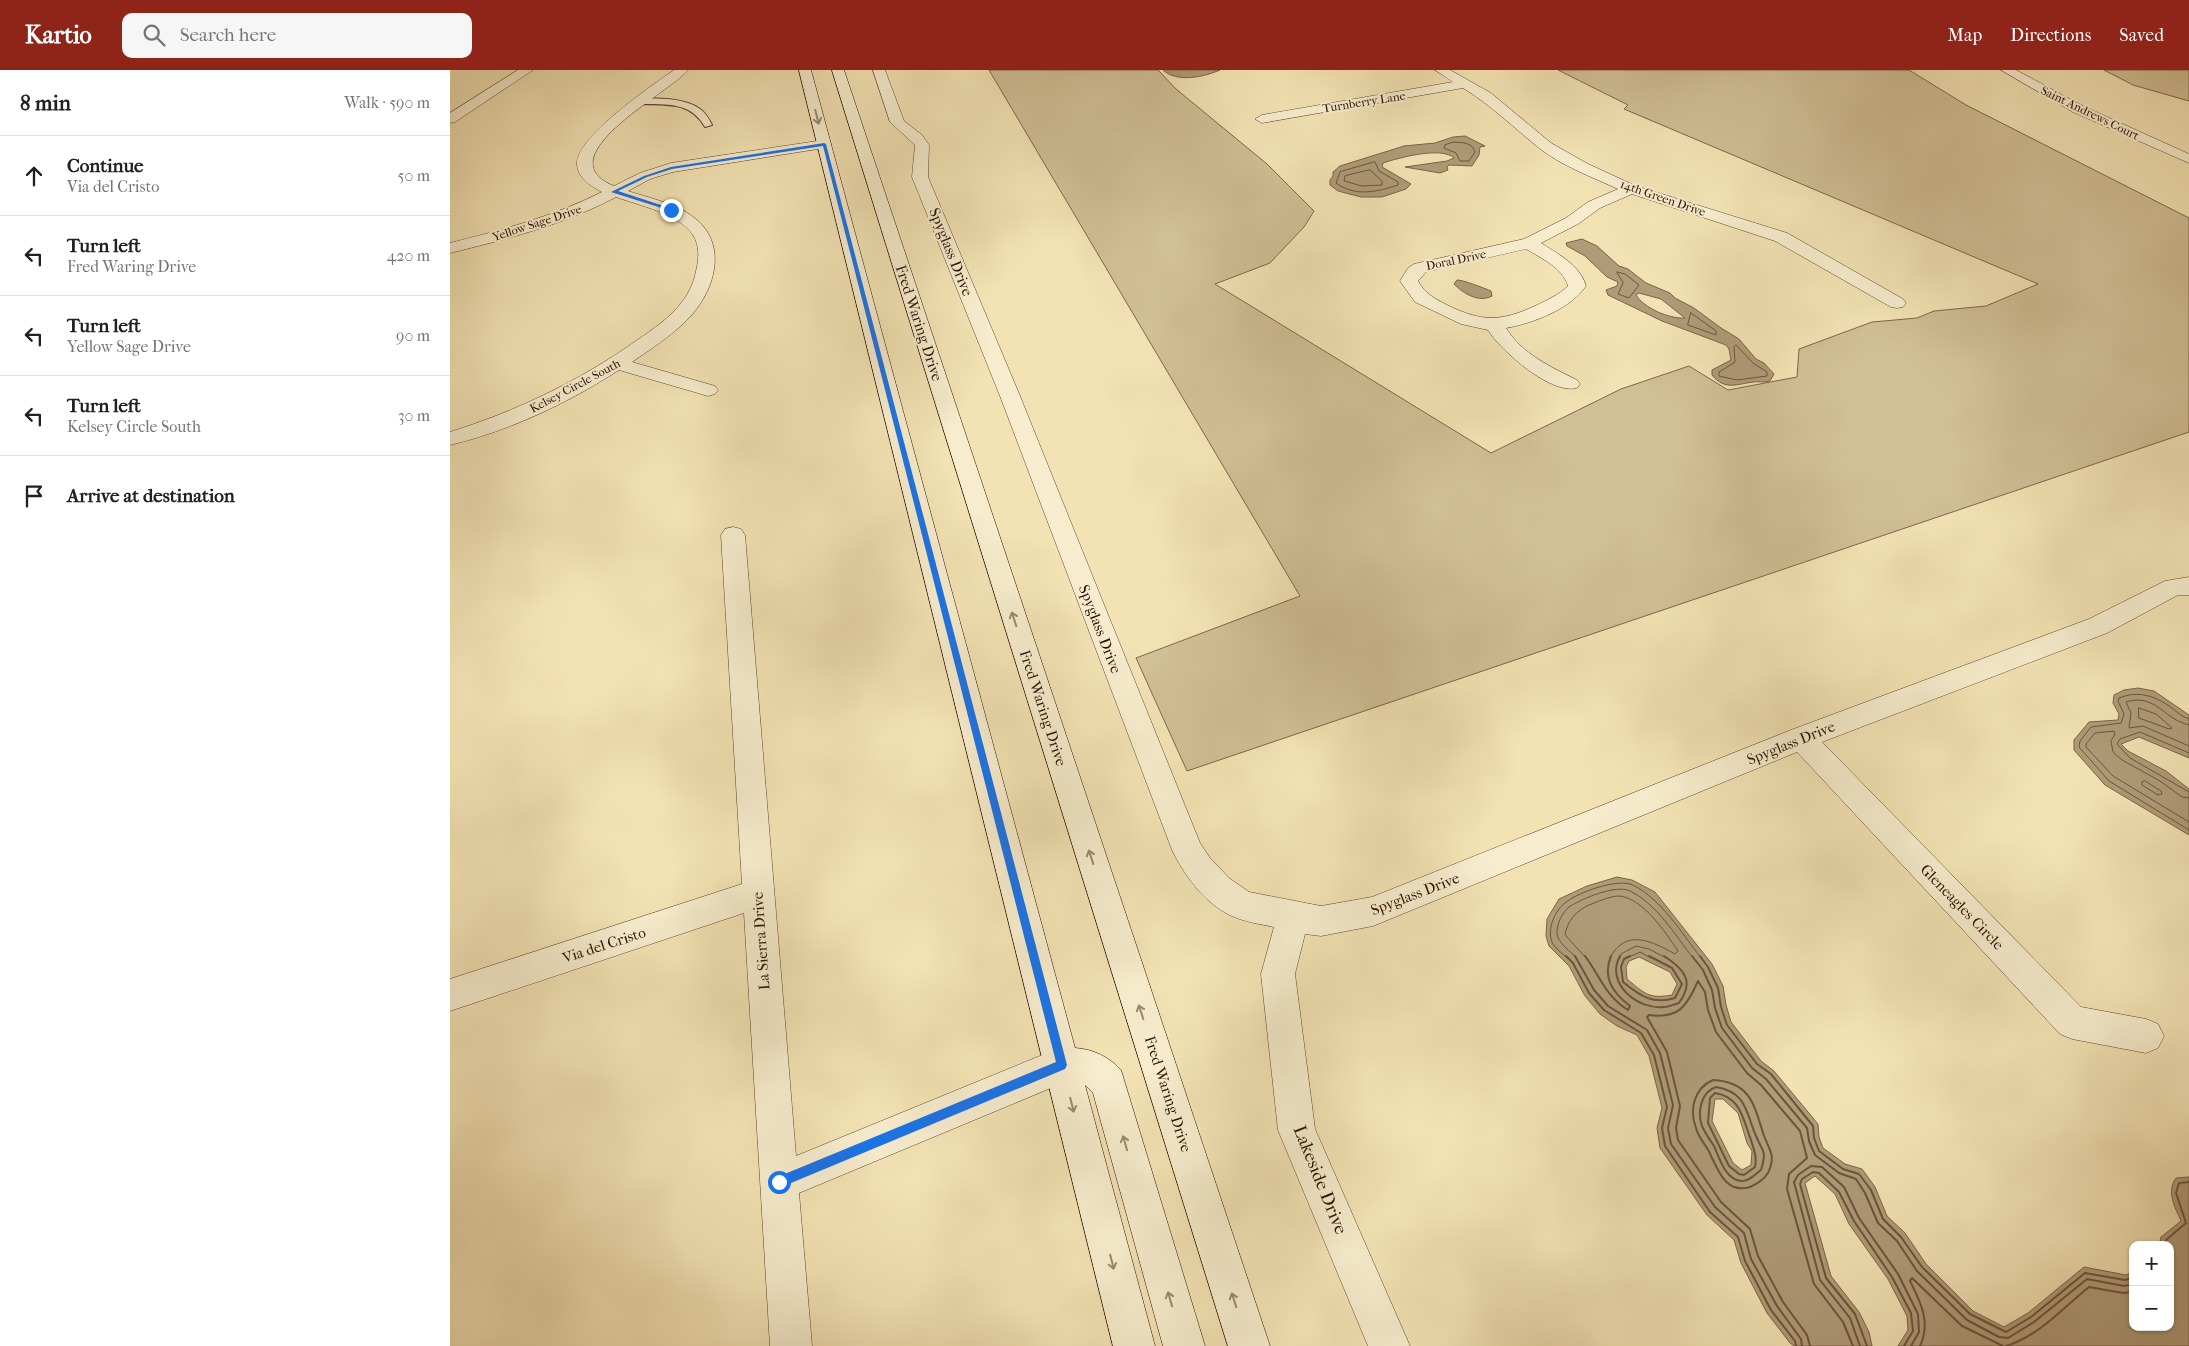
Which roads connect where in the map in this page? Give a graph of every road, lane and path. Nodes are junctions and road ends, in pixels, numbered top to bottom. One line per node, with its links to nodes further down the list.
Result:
1 (528, 70): 10 (street)
2 (682, 70): 9 (street)
3 (805, 70): 15 (street, one-way to 15)
4 (838, 70): 20 (street, Fred Waring Drive)
5 (879, 70): 33 (street, Spyglass Drive)
6 (1441, 70): 8 (street, 14th Green Drive)
7 (2007, 70): 14 (street, Saint Andrews Court)
8 (1466, 84): 11 (street, Turnberry Lane); 17 (street, 14th Green Drive)
9 (640, 102): 12 (lane); 18 (street, Kelsey Circle South)
10 (450, 118)
11 (1262, 119)
12 (708, 125)
13 (2178, 139): 14 (street, Saint Andrews Court)
14 (2148, 140): 16 (street, Saint Andrews Court)
15 (832, 144): 18 (street, Yellow Sage Drive); 36 (street)
16 (2189, 159)
17 (1631, 189): 21 (street, Doral Drive); 23 (street, 14th Green Drive)
18 (614, 192): 22 (street, Yellow Sage Drive); 25 (street, Kelsey Circle South)
19 (866, 208): 20 (street)
20 (891, 236): 41 (street, Fred Waring Drive, one-way to 20)
21 (1529, 243): 24 (street, Doral Drive); 24 (street, Doral Drive)
22 (450, 248)
23 (1897, 303)
24 (1495, 325): 26 (street)
25 (618, 364): 27 (street); 28 (street, Kelsey Circle South)
26 (1570, 384)
27 (708, 390)
28 (450, 439)
29 (733, 535): 32 (street, La Sierra Drive)
30 (2189, 586): 31 (street, Spyglass Drive)
31 (1801, 738): 33 (street, Spyglass Drive); 35 (street, Gleneagles Circle)
32 (757, 894): 34 (street, Via del Cristo); 37 (street, La Sierra Drive)
33 (1293, 917): 42 (street, Lakeside Drive)
34 (450, 995)
35 (2146, 1036)
36 (1062, 1065): 37 (street); 39 (street, one-way to 39); 40 (street, one-way to 36)
37 (779, 1182): 38 (street, La Sierra Drive)
38 (790, 1346)
39 (1134, 1346)
40 (1184, 1346)
41 (1249, 1346)
42 (1389, 1346)

